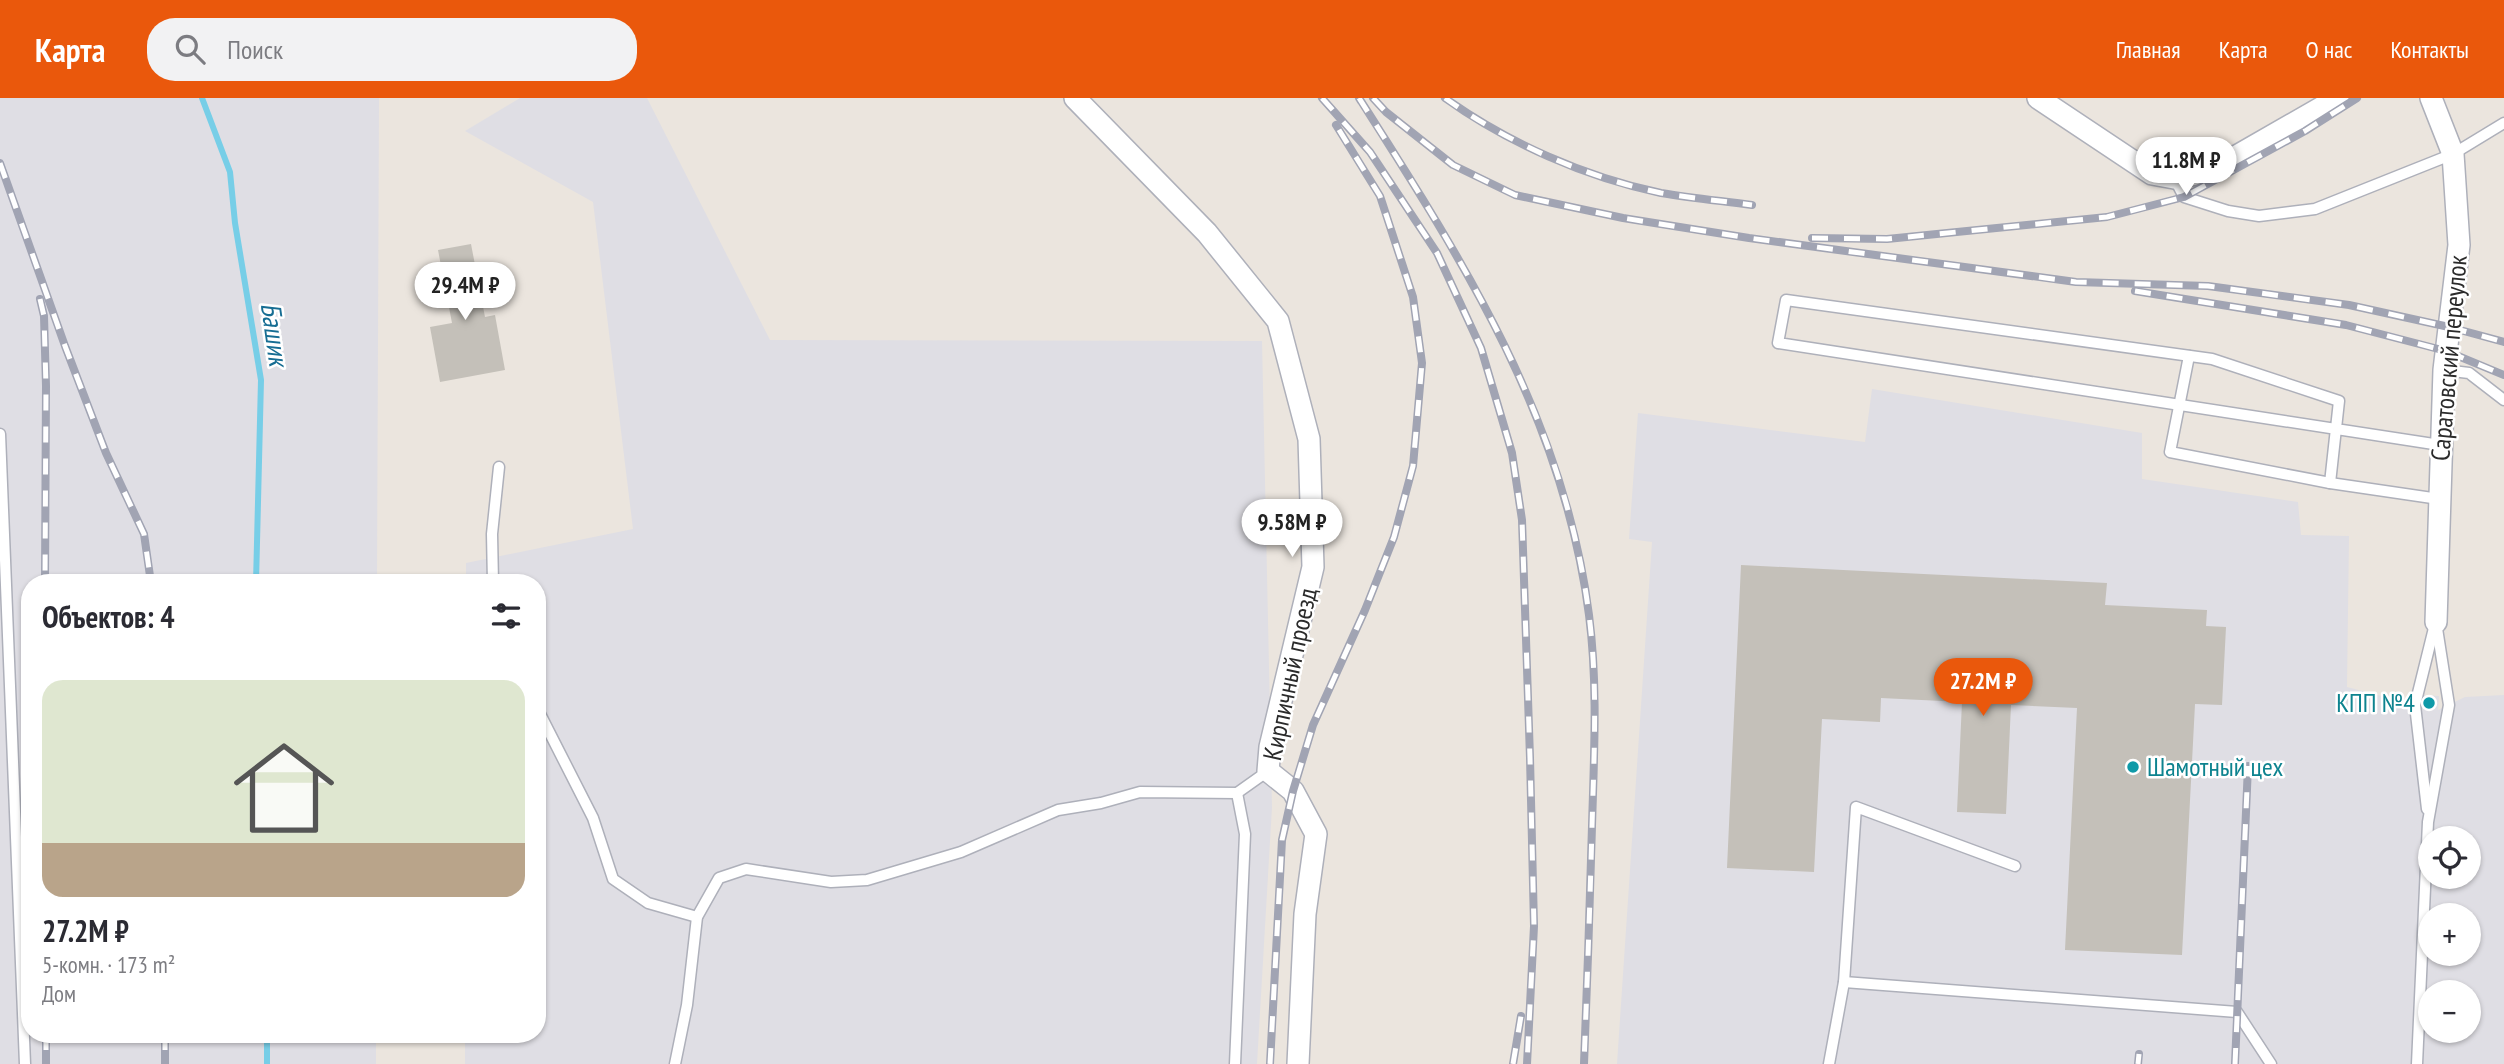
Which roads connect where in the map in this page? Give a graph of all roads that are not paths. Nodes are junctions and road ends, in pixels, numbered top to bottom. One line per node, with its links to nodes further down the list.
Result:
1 (1075, 98): 23 (street, Кирпичный проезд)
2 (2038, 98): 7 (street)
3 (2338, 98): 7 (street)
4 (2431, 98): 6 (street, Саратовский переулок)
5 (2504, 123): 6 (lane)
6 (2453, 154): 7 (lane); 9 (street, Саратовский переулок)
7 (2174, 177)
8 (2189, 356): 11 (lane); 11 (lane); 12 (lane)
9 (2444, 370): 10 (lane); 14 (street, Саратовский переулок)
10 (2504, 400)
11 (2178, 404): 12 (lane); 16 (lane)
12 (2336, 429): 14 (lane); 16 (lane)
13 (0, 434): 20 (lane)
14 (2440, 445): 17 (street, Саратовский переулок)
15 (499, 467): 18 (lane)
16 (2330, 483): 17 (lane)
17 (2439, 499): 21 (street, Саратовский переулок)
18 (493, 574)
19 (0, 576): 20 (lane)
20 (7, 600): 28 (lane)
21 (2436, 622): 25 (lane); 25 (lane)
22 (546, 726): 27 (lane)
23 (1268, 771): 24 (lane); 34 (street, Кирпичный проезд)
24 (1237, 793): 27 (lane); 33 (lane)
25 (2428, 822): 37 (lane)
26 (2015, 866): 29 (lane)
27 (697, 917): 32 (lane)
28 (21, 961)
29 (1844, 982): 35 (lane); 36 (lane)
30 (24, 1043): 31 (lane)
31 (25, 1064)
32 (675, 1064)
33 (1235, 1064)
34 (1298, 1064)
35 (1829, 1064)
36 (2271, 1064)
37 (2417, 1064)

